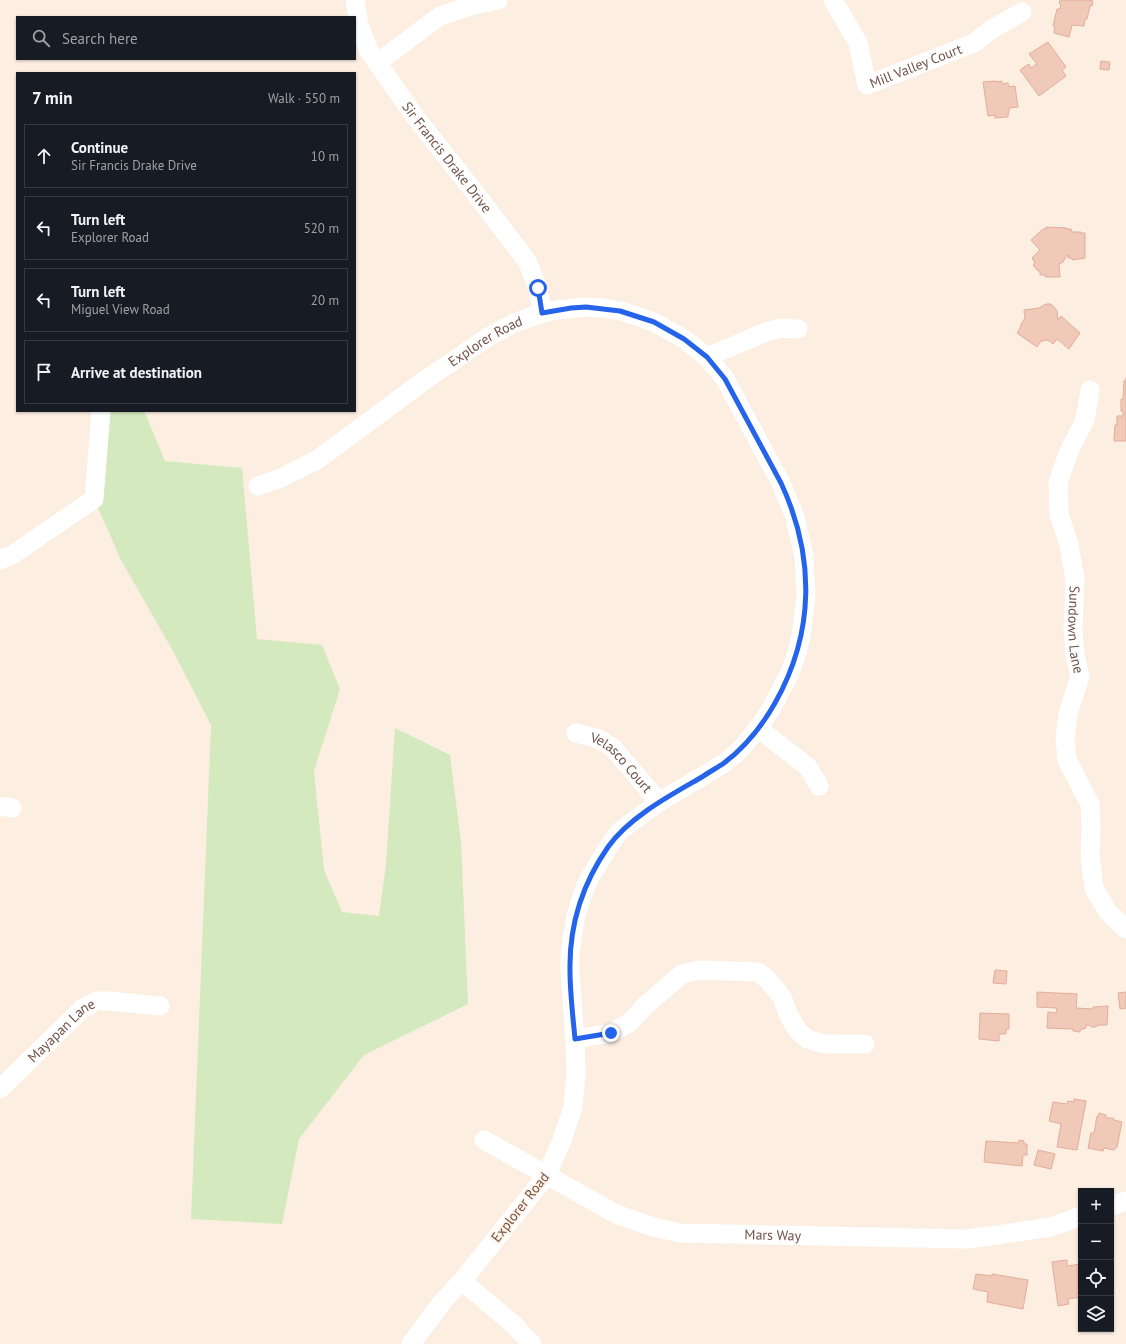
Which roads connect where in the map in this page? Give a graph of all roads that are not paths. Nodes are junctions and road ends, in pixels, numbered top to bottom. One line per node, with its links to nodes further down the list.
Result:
1 (355, 0): 5 (street, Sir Francis Drake Drive)
2 (498, 0): 5 (street)
3 (833, 0): 4 (street, Mill Valley Court)
4 (1022, 12)
5 (377, 63): 6 (street, Sir Francis Drake Drive)
6 (542, 313): 8 (street, Explorer Road); 11 (street, Explorer Road)
7 (798, 329): 8 (street)
8 (707, 357): 13 (street, Explorer Road)
9 (1090, 390): 17 (street, Sundown Lane)
10 (101, 412): 12 (street)
11 (258, 486)
12 (0, 560)
13 (758, 728): 15 (street); 16 (street, Explorer Road)
14 (576, 733): 16 (street, Velasco Court)
15 (819, 786)
16 (659, 802): 19 (street, Explorer Road)
17 (1126, 930)
18 (160, 1006): 21 (street, Mayapan Lane)
19 (575, 1039): 20 (street); 23 (street, Explorer Road)
20 (865, 1044)
21 (0, 1089)
22 (484, 1140): 23 (street, Mars Way)
23 (547, 1175): 26 (street, Mars Way); 27 (street, Explorer Road)
24 (1126, 1201): 25 (street)
25 (1114, 1205)
26 (1078, 1217)
27 (462, 1281): 28 (street, Explorer Road); 29 (street)
28 (412, 1344)
29 (532, 1344)

